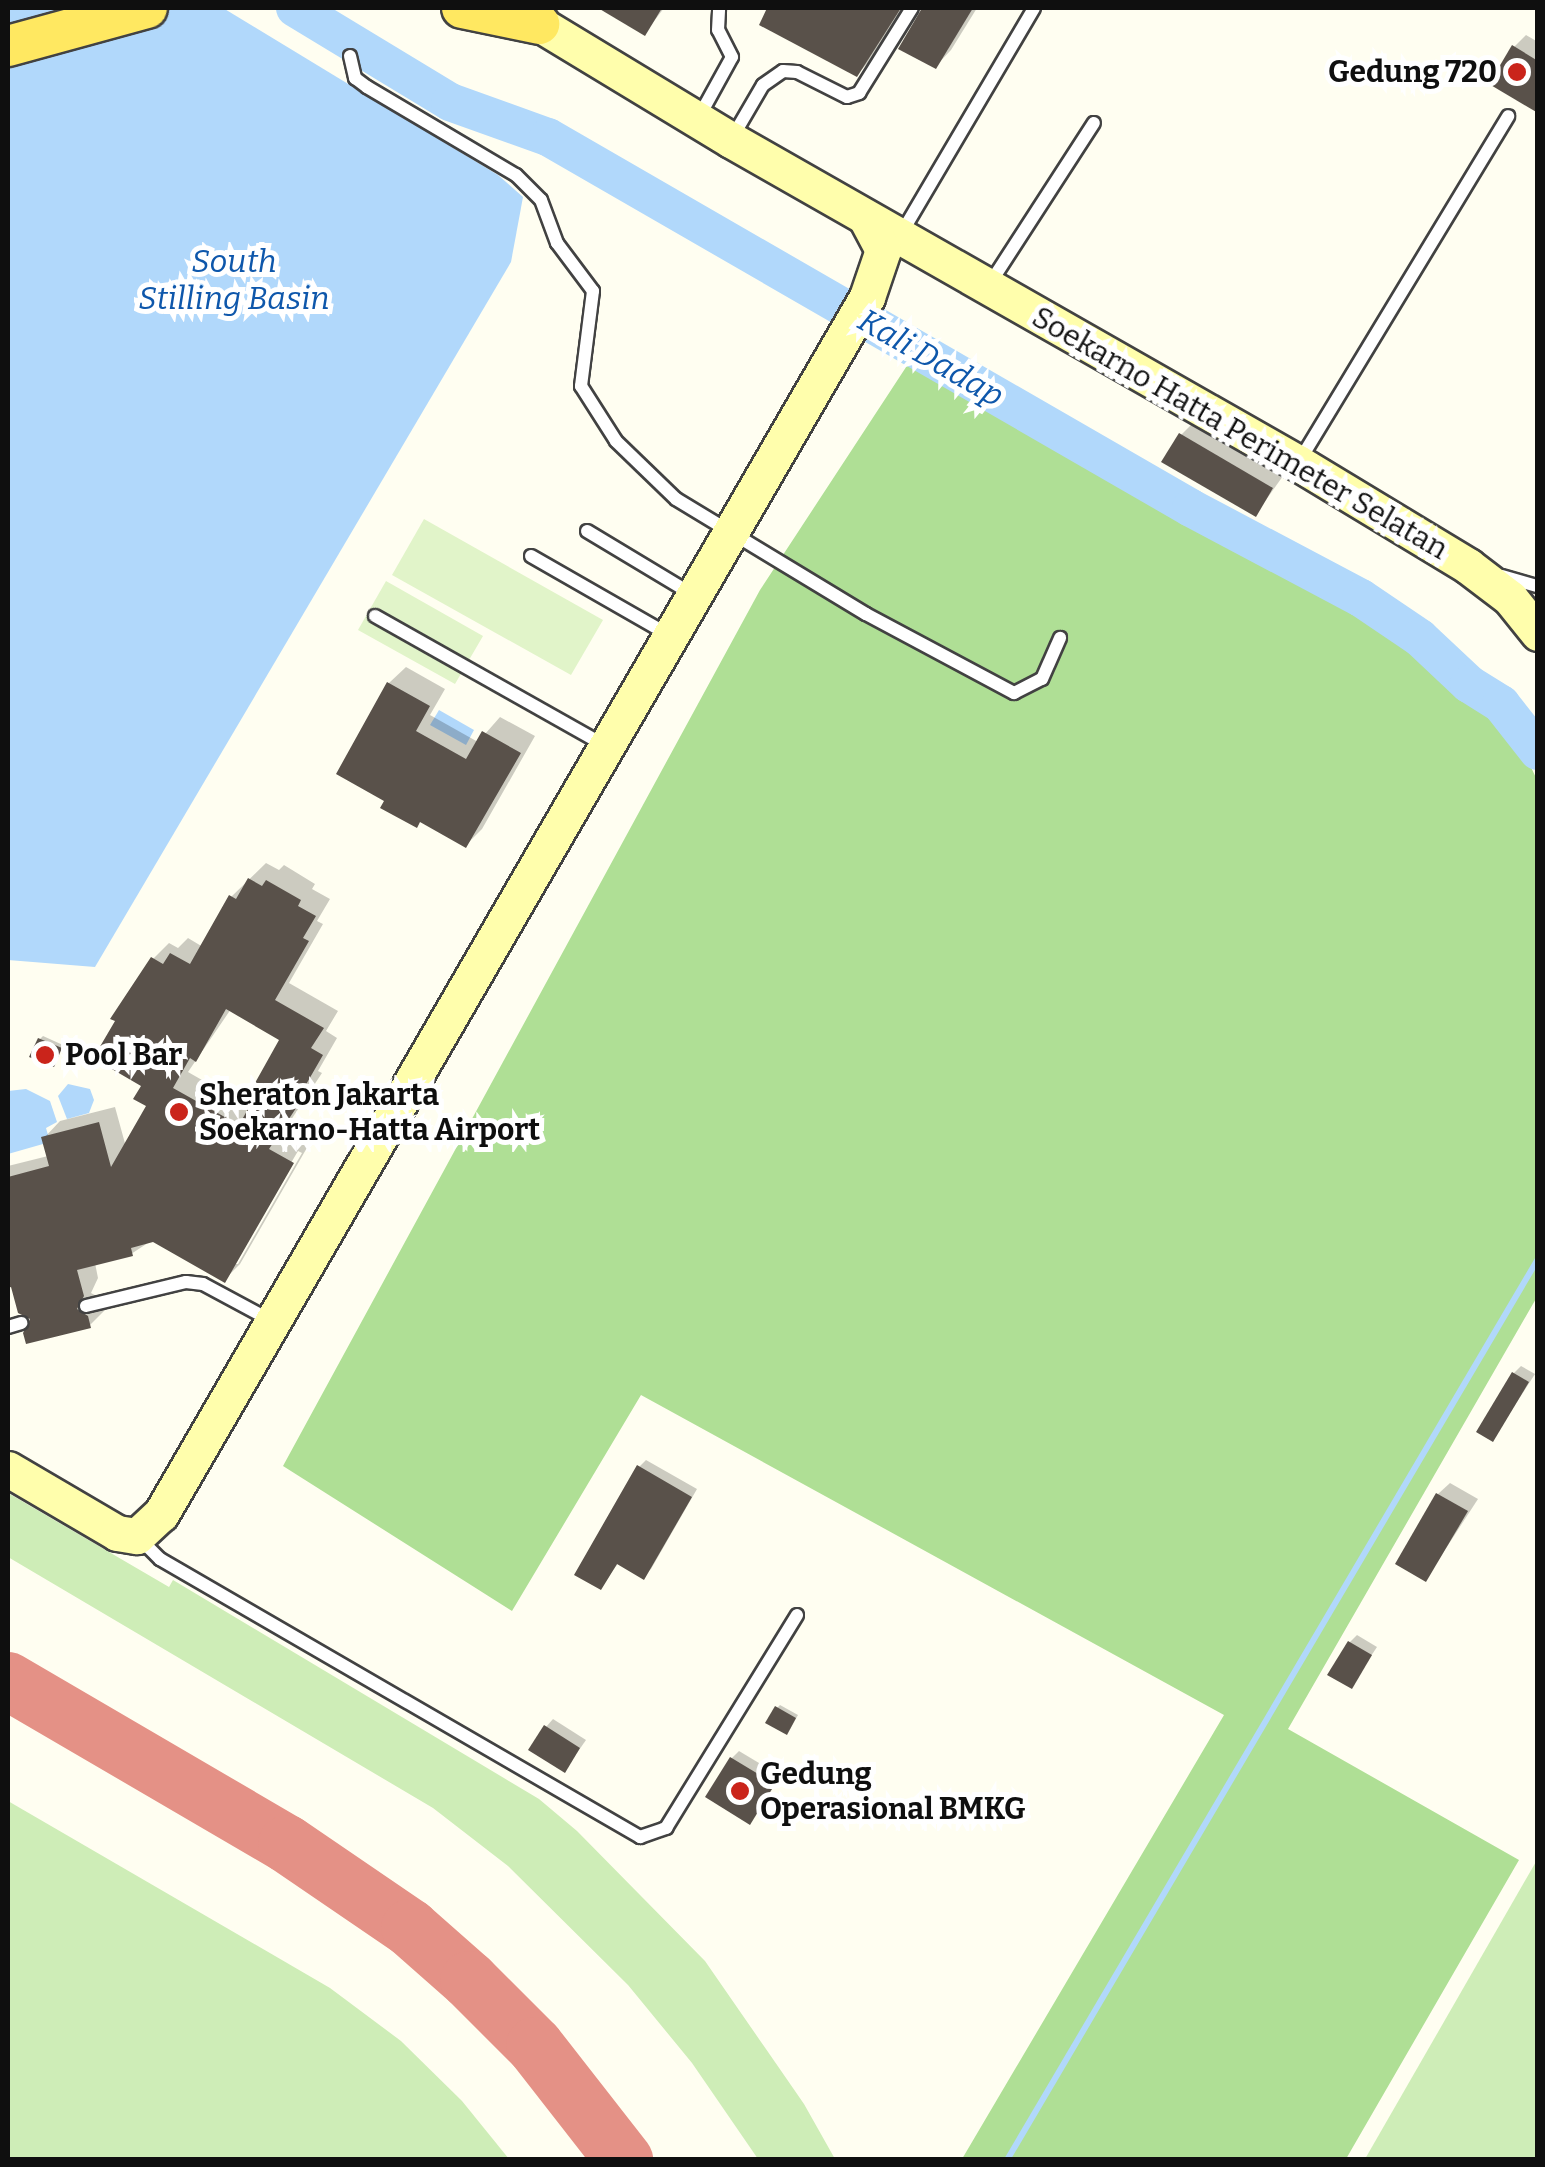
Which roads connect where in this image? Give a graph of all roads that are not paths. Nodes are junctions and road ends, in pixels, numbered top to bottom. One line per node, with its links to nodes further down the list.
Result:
1 (147, 8): 7 (main road)
2 (462, 8): 6 (main road)
3 (719, 8): 10 (lane)
4 (912, 8): 12 (lane)
5 (1034, 8): 14 (lane)
6 (526, 16): 10 (street)
7 (8, 46)
8 (350, 56): 18 (lane)
9 (1508, 116): 16 (lane)
10 (698, 118): 12 (street)
11 (1094, 123): 15 (lane)
12 (731, 140): 13 (street)
13 (867, 220): 14 (street, Soekarno Hatta Perimeter Selatan); 18 (street)
14 (913, 244): 15 (street, Soekarno Hatta Perimeter Selatan)
15 (988, 287): 16 (street, Soekarno Hatta Perimeter Selatan)
16 (1298, 463): 20 (street, Soekarno Hatta Perimeter Selatan)
17 (587, 531): 22 (lane)
18 (732, 531): 22 (street); 26 (lane)
19 (531, 556): 25 (lane)
20 (1468, 566): 21 (lane); 24 (street, Soekarno Hatta Perimeter Selatan)
21 (1538, 586)
22 (693, 594): 25 (street)
23 (374, 616): 27 (lane)
24 (1538, 633)
25 (671, 637): 27 (street)
26 (1060, 638)
27 (606, 746): 29 (street)
28 (86, 1306): 29 (lane)
29 (272, 1322): 31 (street)
30 (8, 1469): 31 (street)
31 (137, 1536): 32 (lane)
32 (797, 1614)

